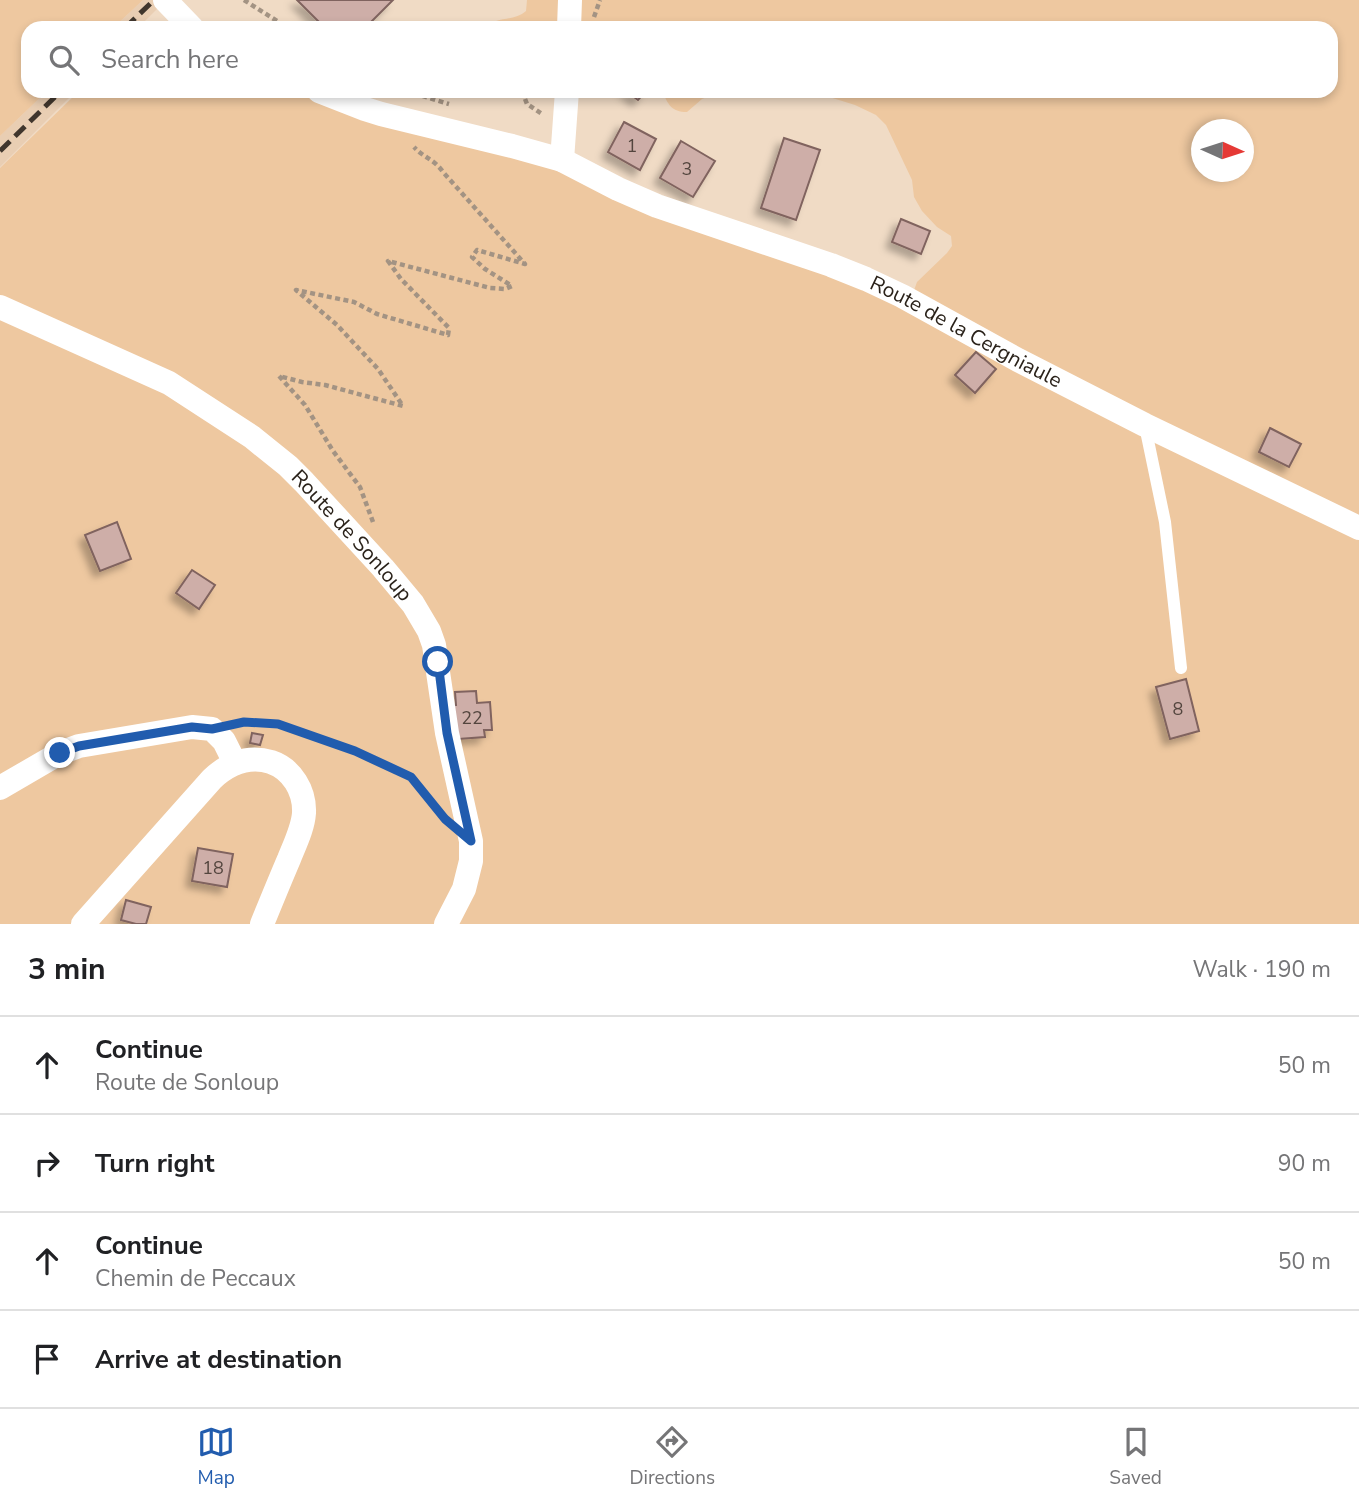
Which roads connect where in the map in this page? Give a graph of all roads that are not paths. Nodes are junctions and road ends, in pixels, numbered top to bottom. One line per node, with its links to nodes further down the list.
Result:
1 (165, 0): 3 (street)
2 (570, 0): 4 (street)
3 (185, 21)
4 (569, 21)
5 (338, 98): 7 (street)
6 (566, 98): 7 (street)
7 (562, 160): 9 (street, Route de la Cergniaule)
8 (0, 307): 16 (street, Route de Sonloup)
9 (1145, 425): 10 (street, Route de la Cergniaule); 11 (lane)
10 (1359, 528)
11 (1181, 668)
12 (235, 763): 13 (street); 14 (street); 15 (street)
13 (0, 788)
14 (83, 924)
15 (262, 924)
16 (446, 924)

